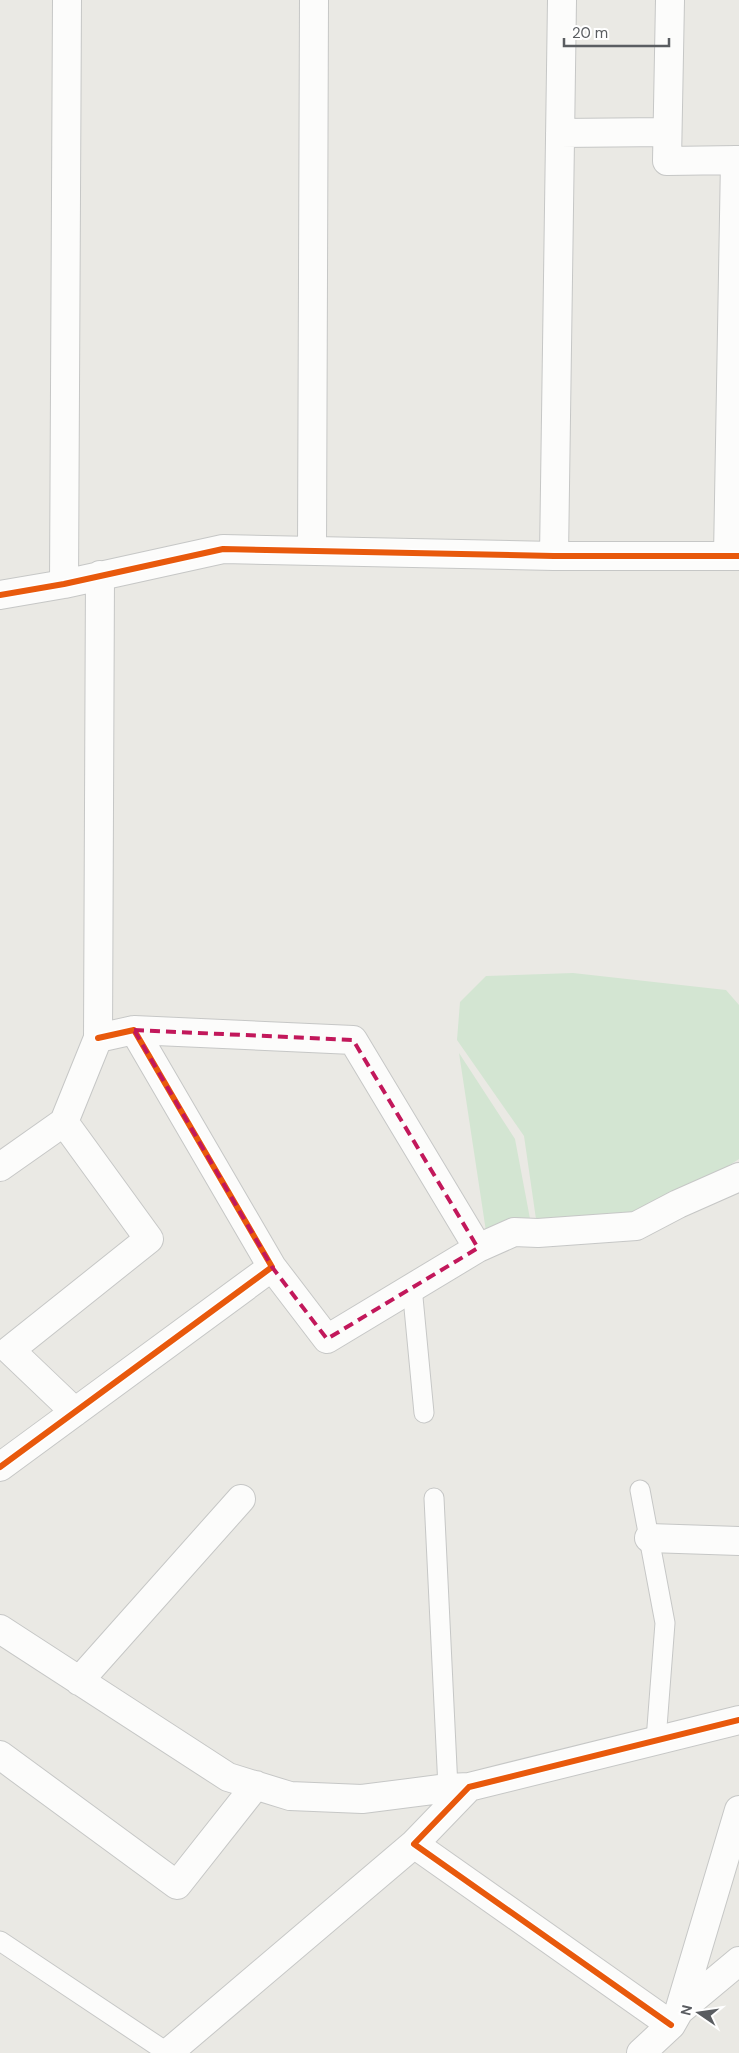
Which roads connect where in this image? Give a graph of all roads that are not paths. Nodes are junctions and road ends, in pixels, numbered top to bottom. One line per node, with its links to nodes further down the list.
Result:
1 (67, 0): 12 (street)
2 (314, 0): 8 (street)
3 (562, 0): 6 (street)
4 (670, 0): 5 (street)
5 (668, 132): 6 (street); 7 (street)
6 (560, 133): 9 (street)
7 (737, 160): 10 (street)
8 (312, 550): 9 (street); 11 (street)
9 (554, 556): 10 (street)
10 (734, 556)
11 (100, 575): 12 (street); 15 (street)
12 (64, 584): 13 (street)
13 (0, 595)
14 (134, 1030): 15 (street); 19 (street); 20 (street)
15 (98, 1038): 16 (street)
16 (64, 1122): 17 (street); 22 (street)
17 (0, 1167)
18 (739, 1177): 19 (street)
19 (478, 1248): 21 (street)
20 (272, 1267): 21 (street); 22 (street)
21 (412, 1287): 23 (lane)
22 (75, 1412): 24 (street)
23 (424, 1413)
24 (0, 1467)
25 (640, 1490): 28 (lane)
26 (434, 1498): 36 (lane)
27 (241, 1500): 31 (street)
28 (649, 1538): 29 (street); 33 (lane)
29 (739, 1541)
30 (0, 1629): 31 (street)
31 (79, 1681): 35 (street)
32 (739, 1720): 33 (street)
33 (656, 1740): 36 (street)
34 (0, 1755): 35 (street)
35 (256, 1786): 36 (street)
36 (458, 1787): 38 (street)
37 (739, 1810): 41 (street)
38 (414, 1844): 41 (street); 42 (street)
39 (0, 1941): 42 (lane)
40 (739, 1961): 41 (street)
41 (675, 2018): 43 (street)
42 (168, 2053)
43 (641, 2053)

